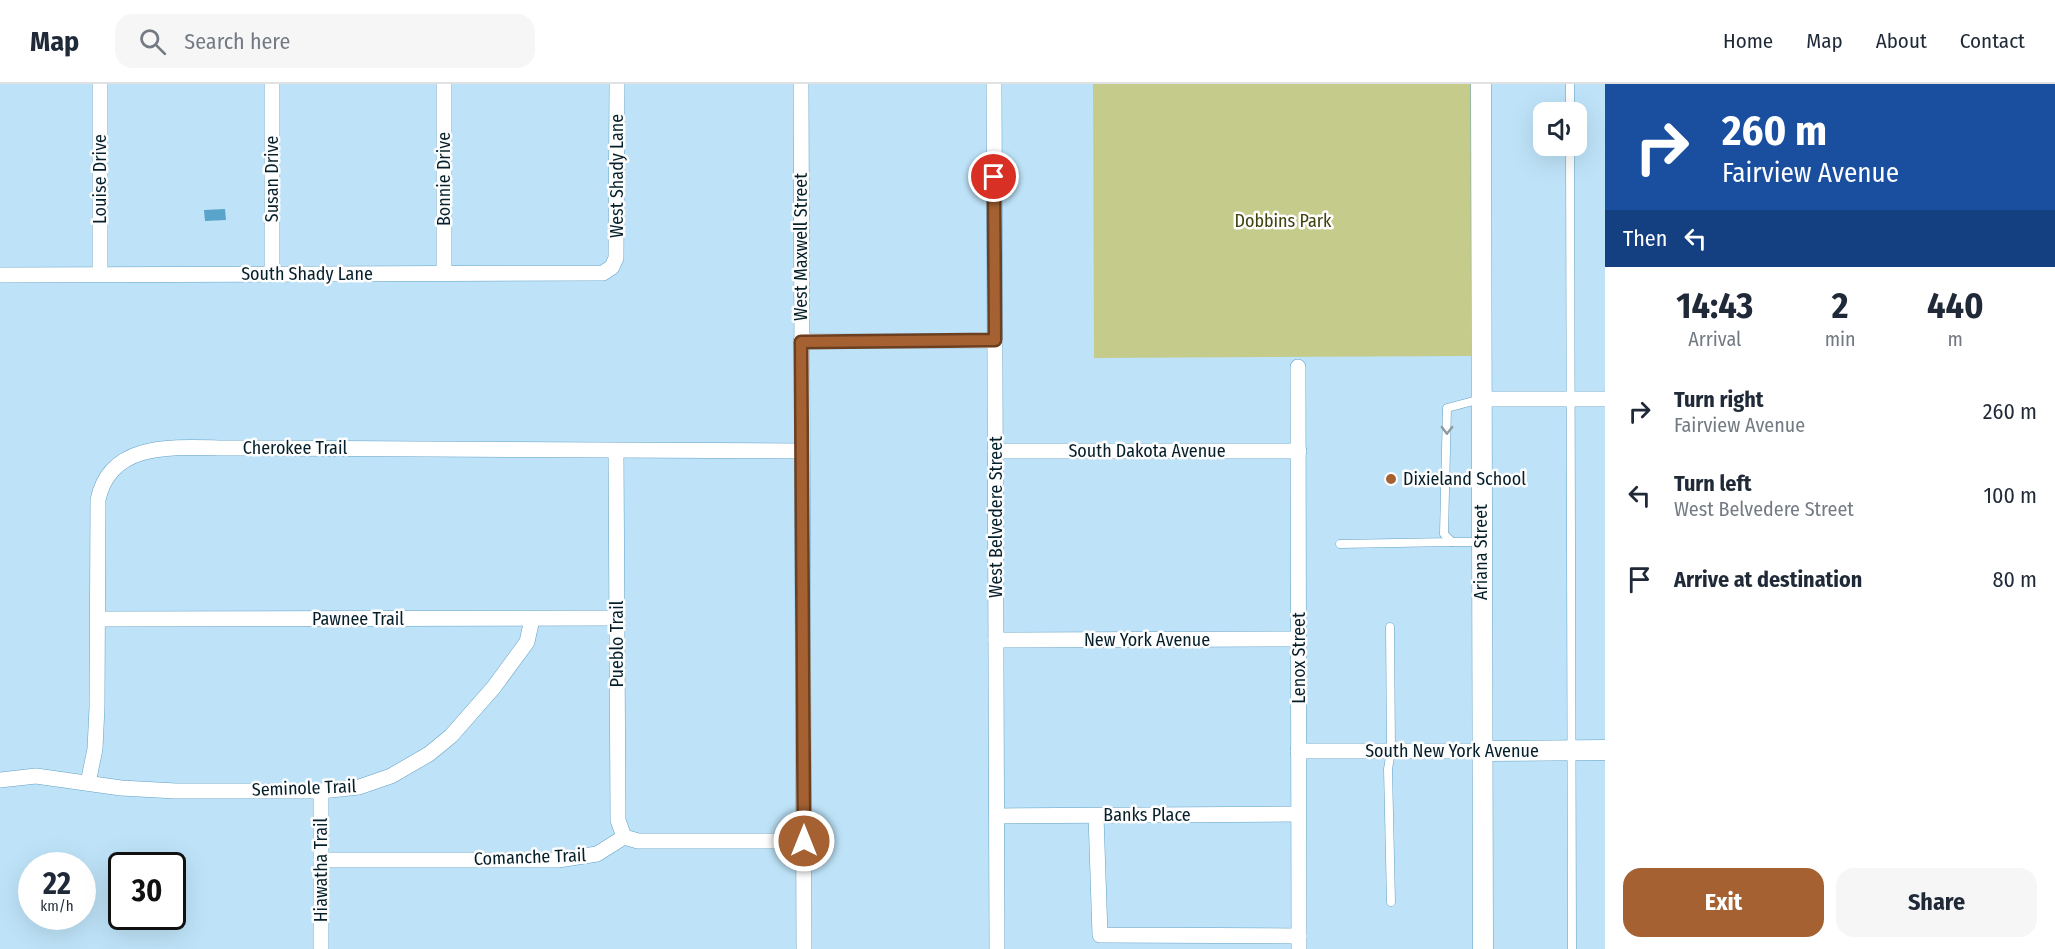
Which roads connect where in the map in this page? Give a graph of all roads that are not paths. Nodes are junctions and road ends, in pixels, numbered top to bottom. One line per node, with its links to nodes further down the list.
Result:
1 (100, 84): 13 (street, Louise Drive)
2 (272, 84): 14 (street, Susan Drive)
3 (444, 84): 12 (street, Bonnie Drive)
4 (617, 84): 11 (street, West Shady Lane)
5 (801, 84): 17 (street, West Maxwell Street)
6 (994, 84): 16 (street, West Belvedere Street)
7 (1481, 84): 19 (street, Ariana Street)
8 (1570, 84): 9 (lane)
9 (1570, 102)
10 (1570, 156): 20 (lane)
11 (612, 267): 12 (street, South Shady Lane)
12 (444, 273): 14 (street, South Shady Lane)
13 (100, 274): 14 (street, South Shady Lane); 15 (street, South Shady Lane)
14 (272, 274)
15 (0, 275)
16 (995, 340): 17 (street); 24 (street, West Belvedere Street)
17 (801, 342): 23 (street, West Maxwell Street)
18 (1298, 367): 25 (street, Lenox Street)
19 (1482, 399): 20 (street); 26 (lane, one-way to 26); 27 (street, Ariana Street)
20 (1570, 399): 21 (street); 35 (lane)
21 (1605, 399)
22 (616, 451): 23 (street, Cherokee Trail); 29 (street, Pueblo Trail); 30 (street, Cherokee Trail)
23 (802, 451): 47 (street, West Maxwell Street)
24 (995, 451): 25 (street, South Dakota Avenue); 34 (street, West Belvedere Street)
25 (1299, 451): 33 (street, Lenox Street)
26 (1452, 542): 27 (lane); 28 (lane)
27 (1481, 542): 39 (street, Ariana Street)
28 (1340, 544)
29 (617, 618): 31 (street, Pawnee Trail); 46 (street, Pueblo Trail)
30 (99, 619): 31 (street, Pawnee Trail); 41 (street, Cherokee Trail)
31 (532, 619): 42 (street, Seminole Trail)
32 (1390, 627): 38 (lane)
33 (1299, 639): 34 (street, New York Avenue); 37 (street, Lenox Street)
34 (996, 640): 44 (street, West Belvedere Street)
35 (1571, 750): 36 (street, South New York Avenue); 39 (street, South New York Avenue); 55 (lane)
36 (1605, 750)
37 (1298, 751): 38 (street, South New York Avenue); 43 (street, Lenox Street)
38 (1390, 751): 39 (street, South New York Avenue); 49 (lane)
39 (1482, 751): 54 (street, Ariana Street)
40 (0, 780): 41 (street, Seminole Trail)
41 (88, 783): 42 (street, Seminole Trail)
42 (321, 791): 48 (street, Hiawatha Trail)
43 (1298, 814): 45 (street, Banks Place); 50 (street, Lenox Street)
44 (997, 816): 45 (street, Banks Place); 53 (street, West Belvedere Street)
45 (1096, 816): 50 (street)
46 (624, 837): 47 (street); 48 (street, Comanche Trail)
47 (804, 841): 52 (street, West Maxwell Street)
48 (321, 860): 51 (street, Hiawatha Trail)
49 (1391, 902)
50 (1299, 942)
51 (321, 949)
52 (804, 949)
53 (998, 949)
54 (1483, 949)
55 (1572, 949)

